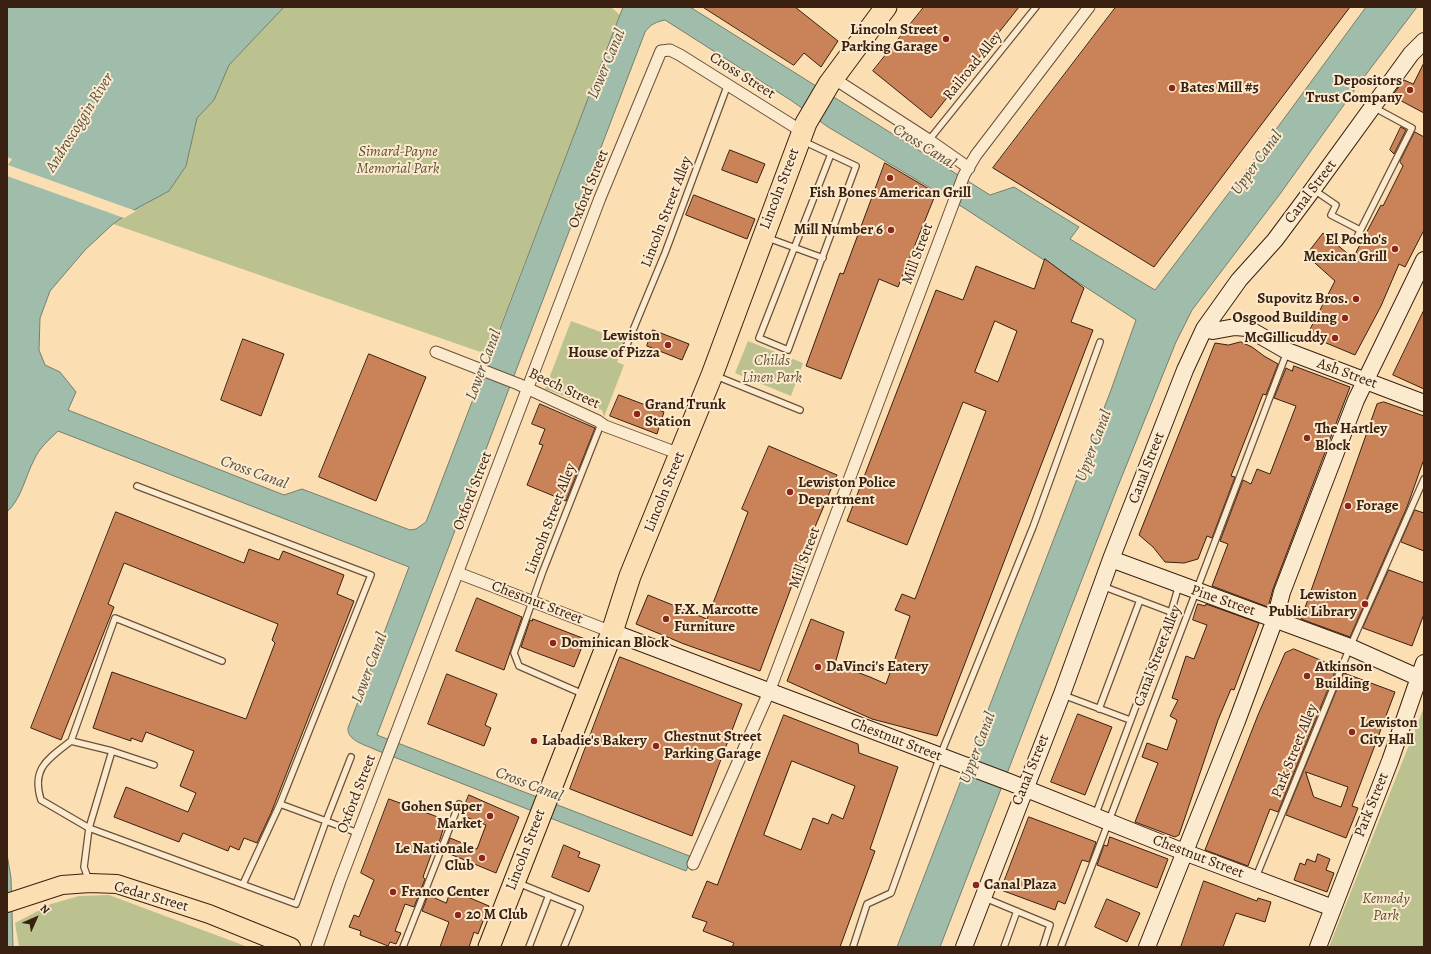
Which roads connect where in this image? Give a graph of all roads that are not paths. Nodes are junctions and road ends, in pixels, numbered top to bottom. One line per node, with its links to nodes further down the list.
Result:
1 (886, 7): 6 (highway, Lincoln Street)
2 (1036, 7): 10 (lane, Railroad Alley)
3 (1089, 7): 12 (street, Mill Street)
4 (1424, 41): 8 (main road, Canal Street)
5 (663, 50): 7 (street, Cross Street); 27 (street, Oxford Street)
6 (831, 81): 9 (highway, Lincoln Street); 10 (street)
7 (728, 84): 9 (street, Cross Street); 22 (lane, Lincoln Street Alley)
8 (1373, 107): 13 (main road, Canal Street); 14 (lane)
9 (803, 132): 11 (lane); 15 (highway, Lincoln Street)
10 (929, 140): 12 (street)
11 (831, 154): 17 (lane); 18 (lane)
12 (966, 172): 47 (street, Mill Street)
13 (1313, 189): 14 (lane); 20 (main road, Canal Street)
14 (1360, 230): 16 (lane)
15 (762, 235): 17 (lane); 25 (highway, Lincoln Street)
16 (1354, 241)
17 (794, 247): 18 (lane); 18 (lane)
18 (823, 258)
19 (1424, 260): 26 (main road)
20 (1204, 329): 23 (main road, Ash Street); 34 (main road, Canal Street)
21 (1100, 342): 54 (lane)
22 (626, 347)
23 (1287, 351): 26 (main road, Ash Street); 38 (lane, Canal Street Alley)
24 (436, 352): 27 (street, Beech Street)
25 (712, 375): 29 (lane); 31 (highway, Lincoln Street)
26 (1364, 380): 28 (main road, Ash Street); 42 (main road)
27 (528, 390): 30 (street, Beech Street); 35 (street, Oxford Street)
28 (1424, 403)
29 (800, 410)
30 (601, 424): 31 (street, Beech Street); 40 (lane, Lincoln Street Alley)
31 (680, 454): 43 (highway, Lincoln Street)
32 (1424, 479): 44 (lane, Park Street Alley)
33 (137, 486): 58 (lane)
34 (1111, 559): 36 (main road, Pine Street); 37 (main road, Canal Street)
35 (458, 573): 40 (street, Chestnut Street); 63 (street, Oxford Street)
36 (1179, 585): 38 (main road, Pine Street); 41 (lane)
37 (1101, 586): 39 (lane); 48 (main road, Canal Street)
38 (1195, 591): 42 (main road, Pine Street); 60 (lane, Canal Street Alley)
39 (1140, 600): 41 (lane); 50 (lane)
40 (533, 602): 43 (street, Chestnut Street); 49 (lane, Lincoln Street Alley)
41 (1171, 612): 51 (lane)
42 (1275, 619): 44 (main road, Pine Street); 64 (main road)
43 (612, 632): 47 (main road, Chestnut Street); 49 (highway, Lincoln Street)
44 (1350, 647): 46 (main road, Pine Street); 66 (lane, Park Street Alley)
45 (222, 660): 52 (lane)
46 (1422, 673): 73 (main road, Park Street)
47 (769, 692): 54 (main road, Chestnut Street); 65 (street, Mill Street)
48 (1062, 694): 50 (lane); 57 (main road, Canal Street)
49 (587, 696): 67 (highway, Lincoln Street)
50 (1099, 709): 51 (lane)
51 (1130, 720): 60 (lane)
52 (71, 741): 53 (lane); 62 (lane)
53 (112, 751): 56 (lane); 62 (lane)
54 (940, 756): 57 (main road, Chestnut Street); 81 (lane)
55 (351, 757): 61 (lane)
56 (154, 765)
57 (1024, 788): 60 (main road, Chestnut Street); 71 (main road, Canal Street)
58 (280, 804): 61 (lane); 69 (lane)
59 (459, 804): 77 (lane)
60 (1101, 819): 64 (main road, Chestnut Street); 85 (lane, Canal Street Alley)
61 (326, 822): 63 (lane); 69 (lane)
62 (89, 828): 68 (lane); 69 (lane)
63 (358, 833): 76 (street, Oxford Street)
64 (1184, 852): 66 (main road, Chestnut Street); 86 (main road)
65 (693, 864)
66 (1255, 879): 73 (main road, Chestnut Street)
67 (514, 882): 70 (lane); 78 (highway, Lincoln Street)
68 (90, 883): 72 (main road, Cedar Street); 75 (main road, Cedar Street)
69 (243, 884)
70 (550, 895): 79 (lane); 80 (lane)
71 (982, 897): 74 (lane); 82 (main road, Canal Street)
72 (15, 900)
73 (1333, 908): 87 (main road, Park Street)
74 (1017, 912): 83 (lane); 84 (lane)
75 (285, 946)
76 (317, 947)
77 (403, 947)
78 (489, 947)
79 (529, 947)
80 (564, 947)
81 (853, 947)
82 (964, 947)
83 (1004, 947)
84 (1043, 947)
85 (1061, 947)
86 (1147, 947)
87 (1318, 947)

